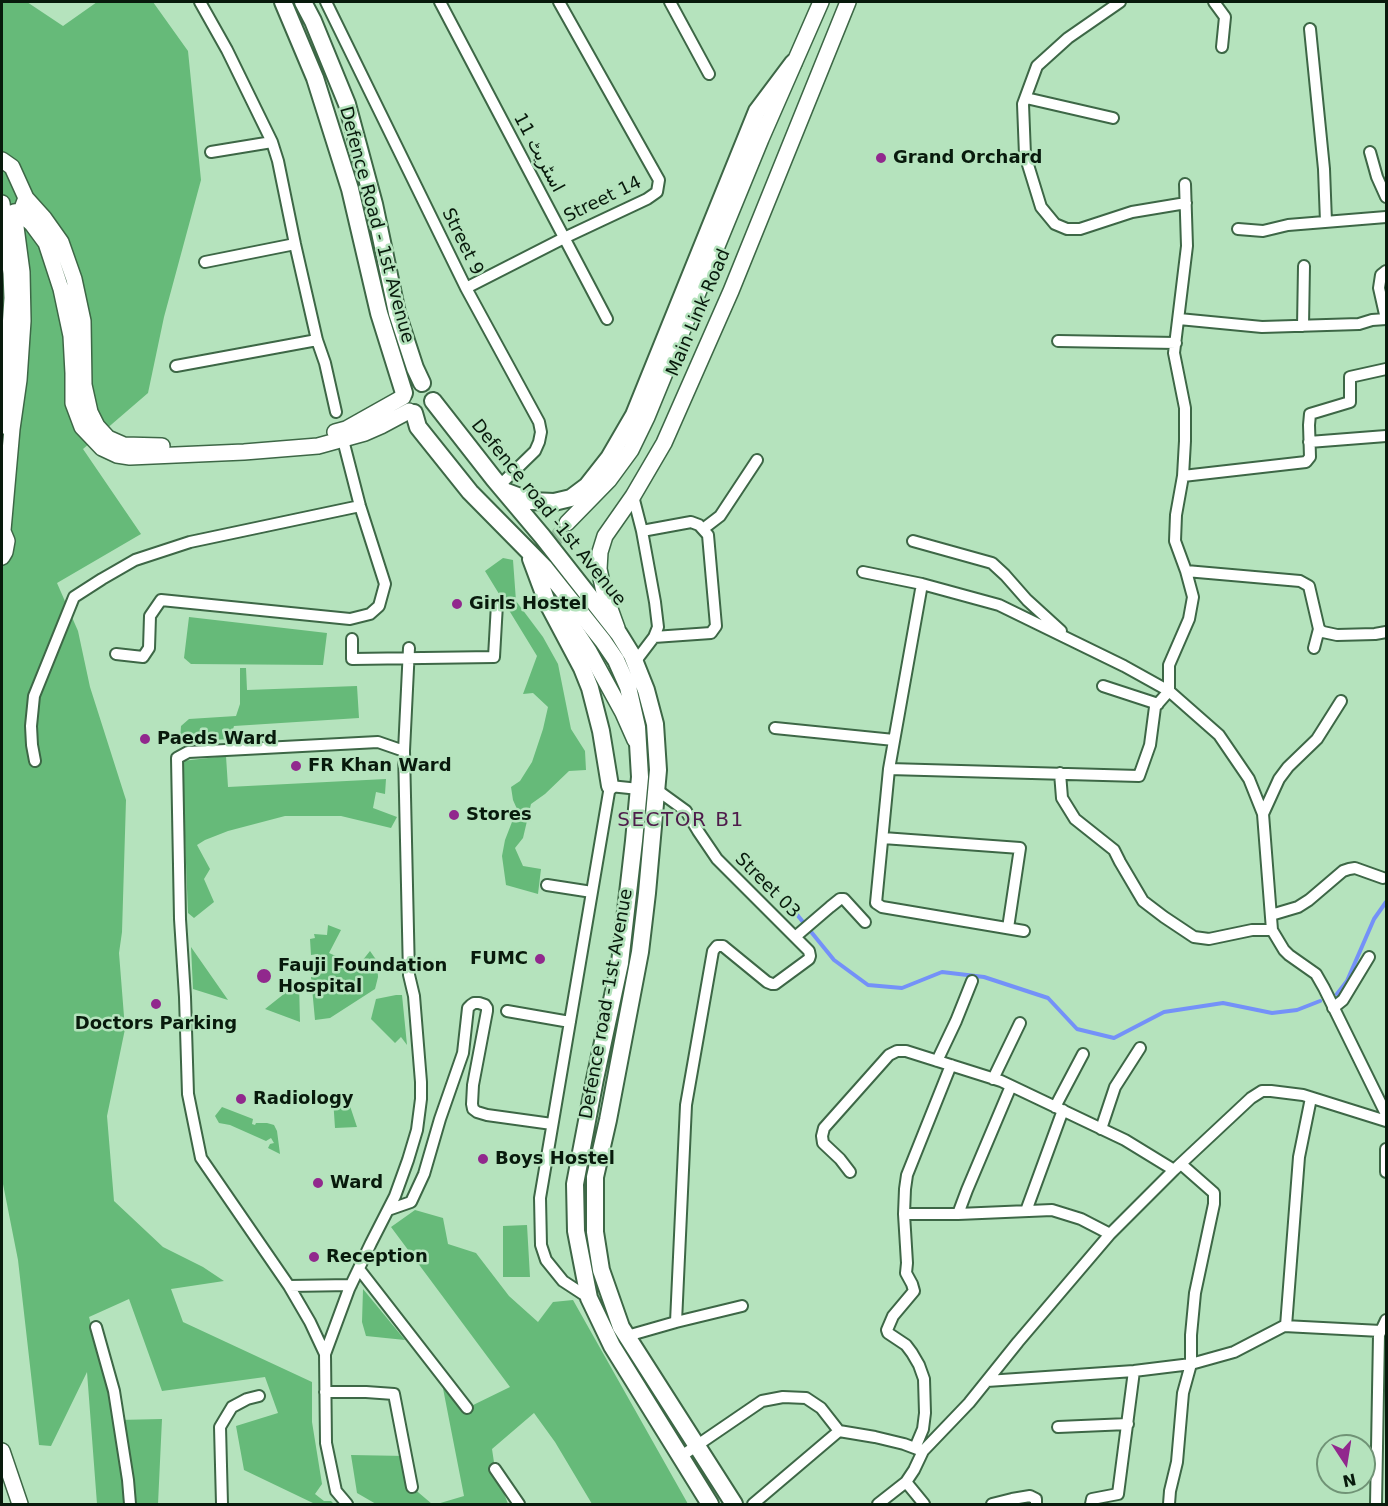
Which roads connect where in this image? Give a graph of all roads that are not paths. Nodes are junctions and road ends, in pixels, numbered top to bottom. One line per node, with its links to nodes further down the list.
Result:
1 (200, 2): 18 (street)
2 (283, 2): 46 (main road, Defence Road - 1st Avenue)
3 (303, 2): 44 (main road, Defence road -1st Avenue)
4 (326, 2): 34 (street, Street 9)
5 (440, 2): 29 (street, اسٹریٹ 11)
6 (559, 2): 29 (street, Street 14)
7 (670, 2): 15 (street)
8 (821, 2): 14 (main road, Main Link Road)
9 (848, 2): 55 (main road, Main Link Road)
10 (1120, 2): 16 (street)
11 (1214, 2): 13 (street)
12 (1310, 29): 27 (street)
13 (1222, 47)
14 (794, 63): 54 (main road); 57 (main road, Main Link Road)
15 (709, 74)
16 (1026, 98): 17 (street); 25 (street)
17 (1113, 118)
18 (272, 142): 19 (street); 30 (street)
19 (211, 152)
20 (1370, 152): 23 (street)
21 (2, 160): 24 (main road)
22 (1185, 184): 25 (street)
23 (1386, 197)
24 (10, 200): 46 (main road); 48 (main road); 50 (main road); 59 (main road)
25 (1186, 203): 36 (street)
26 (1386, 217): 27 (street)
27 (1326, 222): 28 (street)
28 (1238, 229)
29 (564, 238): 34 (street, Street 14); 35 (street, اسٹریٹ 11)
30 (294, 244): 31 (street); 39 (street)
31 (205, 262)
32 (1304, 267): 38 (street)
33 (1386, 271): 37 (street)
34 (466, 288): 54 (street, Street 9)
35 (607, 319)
36 (1179, 319): 38 (street); 41 (street)
37 (1386, 319): 38 (street)
38 (1303, 326)
39 (317, 340): 42 (street); 47 (street)
40 (1058, 341): 41 (street)
41 (1176, 343): 53 (street)
42 (176, 366)
43 (1386, 369): 51 (street)
44 (422, 383): 45 (main road, Defence road -1st Avenue); 46 (main road)
45 (433, 401): 46 (main road); 54 (main road, Defence road -1st Avenue)
46 (408, 403): 50 (main road); 62 (main road, Defence Road - 1st Avenue)
47 (336, 412)
48 (2, 426)
49 (1386, 436): 51 (street)
50 (343, 440): 56 (street)
51 (1309, 442): 53 (street)
52 (757, 460): 58 (street)
53 (1183, 476): 64 (street)
54 (501, 488): 71 (main road, Defence road -1st Avenue)
55 (633, 496): 60 (street); 71 (main road, Main Link Road)
56 (360, 506): 77 (street); 87 (street)
57 (567, 524)
58 (703, 529): 60 (street); 72 (street)
59 (2, 530): 63 (main road)
60 (642, 531): 72 (street)
61 (914, 541): 74 (street)
62 (526, 548): 85 (main road, Defence Road - 1st Avenue); 90 (main road)
63 (2, 557)
64 (1186, 571): 69 (street); 80 (street)
65 (863, 572): 66 (street)
66 (922, 584): 74 (street); 84 (street)
67 (497, 604): 76 (street)
68 (562, 610): 85 (main road)
69 (1319, 629): 70 (street); 75 (street)
70 (1386, 632)
71 (619, 634): 78 (main road, Defence road -1st Avenue)
72 (654, 638): 78 (street)
73 (352, 639): 76 (street)
74 (1070, 640): 80 (street)
75 (1314, 648)
76 (409, 653): 86 (street)
77 (116, 654)
78 (635, 662): 92 (main road, Defence road -1st Avenue)
79 (1103, 686): 82 (street)
80 (1169, 692): 82 (street); 93 (street)
81 (1341, 701): 93 (street)
82 (1158, 704): 89 (street)
83 (775, 728): 84 (street)
84 (894, 740): 88 (street)
85 (638, 745): 91 (main road, Defence Road - 1st Avenue)
86 (404, 751): 126 (street); 133 (street)
87 (35, 761)
88 (889, 769): 89 (street); 94 (street)
89 (1060, 773): 102 (street)
90 (610, 786): 91 (street); 97 (street)
91 (639, 789): 134 (main road, Defence Road - 1st Avenue)
92 (657, 790): 101 (street, Street 03); 141 (main road, Defence road -1st Avenue)
93 (1263, 814): 98 (street)
94 (882, 838): 100 (street); 100 (street)
95 (1383, 878): 98 (street)
96 (547, 885): 97 (street)
97 (592, 892): 108 (street)
98 (1271, 915): 102 (street)
99 (865, 922): 101 (street)
100 (1008, 928): 103 (street)
101 (803, 930): 137 (street, Street 03)
102 (1272, 930): 106 (street)
103 (1024, 931)
104 (1370, 957): 106 (street)
105 (972, 981): 112 (street)
106 (1333, 1008): 118 (street)
107 (507, 1011): 108 (street)
108 (570, 1022): 120 (street)
109 (1020, 1023): 114 (street)
110 (1140, 1048): 121 (street)
111 (1083, 1054): 117 (street)
112 (937, 1061): 113 (street); 124 (street)
113 (951, 1065): 114 (street); 128 (street)
114 (993, 1079): 115 (street)
115 (1011, 1086): 117 (street); 129 (street)
116 (1311, 1098): 119 (street); 123 (street); 138 (street)
117 (1059, 1108): 121 (street); 127 (street)
118 (1386, 1114)
119 (1386, 1120)
120 (552, 1124): 126 (street); 134 (street)
121 (1101, 1129): 123 (street)
122 (1386, 1149): 125 (street)
123 (1177, 1167): 130 (street); 143 (street)
124 (850, 1172)
125 (1386, 1172)
126 (388, 1210): 131 (street)
127 (1026, 1211): 129 (street); 130 (street)
128 (904, 1214): 129 (street); 154 (street)
129 (958, 1214)
130 (1110, 1234): 145 (street)
131 (359, 1269): 132 (street); 148 (street)
132 (351, 1285): 133 (street); 142 (street)
133 (289, 1286): 142 (street)
134 (589, 1298): 156 (main road, Defence Road - 1st Avenue)
135 (742, 1306): 137 (street)
136 (1386, 1320): 140 (street)
137 (676, 1322): 141 (street)
138 (1286, 1326): 140 (street); 143 (street)
139 (96, 1328): 164 (street)
140 (1381, 1331): 149 (street)
141 (627, 1336): 153 (main road, Defence road -1st Avenue)
142 (325, 1354): 146 (street)
143 (1191, 1364): 144 (street); 176 (street)
144 (1134, 1371): 145 (street); 150 (street)
145 (987, 1381): 154 (street)
146 (325, 1392): 161 (street); 166 (street)
147 (260, 1396): 165 (street)
148 (467, 1408)
149 (1382, 1414): 159 (street)
150 (1128, 1424): 151 (street); 175 (street)
151 (1058, 1427)
152 (839, 1431): 153 (street); 154 (street); 170 (street)
153 (697, 1446): 156 (street); 169 (main road, Defence road -1st Avenue)
154 (919, 1450): 160 (street)
155 (2, 1451): 163 (main road)
156 (680, 1456): 168 (main road, Defence Road - 1st Avenue)
157 (495, 1469): 167 (street)
158 (2, 1480): 162 (main road)
159 (1382, 1480): 177 (street)
160 (906, 1482): 171 (street); 172 (street)
161 (412, 1487)
162 (10, 1504)
163 (20, 1504)
164 (130, 1504)
165 (222, 1504)
166 (347, 1504)
167 (519, 1504)
168 (710, 1504)
169 (734, 1504)
170 (753, 1504)
171 (878, 1504)
172 (924, 1504)
173 (992, 1504): 174 (street)
174 (1036, 1504)
175 (1091, 1504)
176 (1169, 1504)
177 (1376, 1504)

